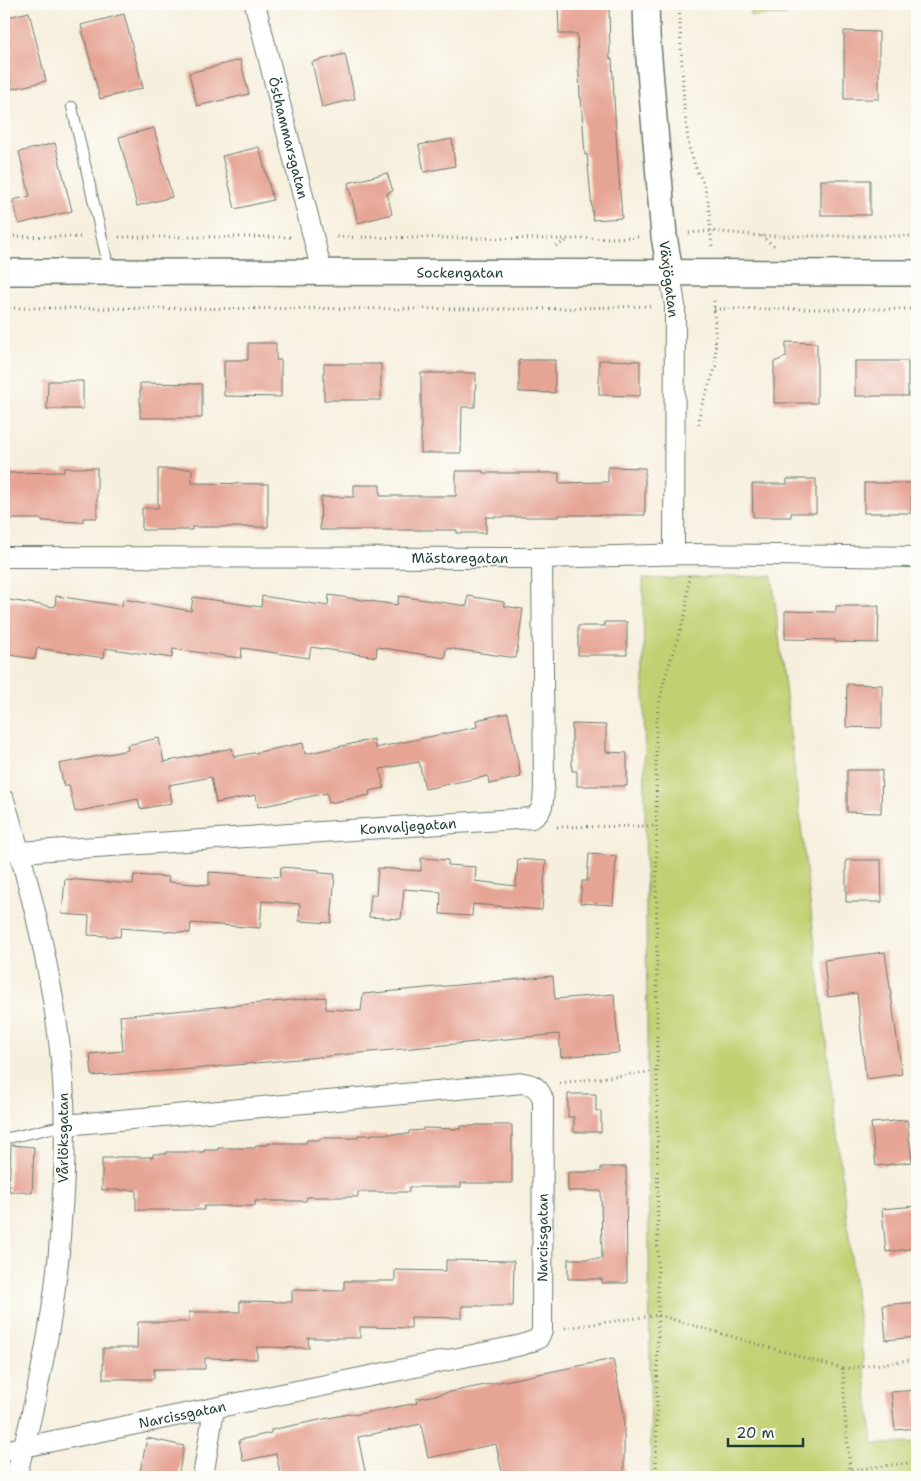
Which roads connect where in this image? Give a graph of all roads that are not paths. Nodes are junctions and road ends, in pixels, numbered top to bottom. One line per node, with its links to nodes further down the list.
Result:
1 (255, 4): 6 (street, Östhammarsgatan)
2 (646, 4): 7 (street, Växjögatan)
3 (72, 107): 5 (lane)
4 (4, 272): 5 (street, Sockengatan)
5 (107, 272): 6 (street, Sockengatan)
6 (322, 272): 7 (street, Sockengatan)
7 (670, 272): 8 (street, Sockengatan); 9 (street, Växjögatan)
8 (917, 273)
9 (682, 554): 11 (street, Mästaregatan); 12 (street, Mästaregatan)
10 (4, 557): 12 (street, Mästaregatan)
11 (917, 557)
12 (542, 558): 14 (street, Konvaljegatan)
13 (4, 800): 14 (street, Vårlöksgatan)
14 (12, 855): 15 (street, Vårlöksgatan)
15 (65, 1125): 16 (lane); 17 (street, Narcissgatan); 18 (street, Vårlöksgatan)
16 (4, 1139)
17 (214, 1409): 18 (street, Narcissgatan); 21 (street)
18 (24, 1447): 19 (street, Narcissgatan); 20 (street, Vårlöksgatan)
19 (4, 1451)
20 (16, 1477)
21 (203, 1477)

